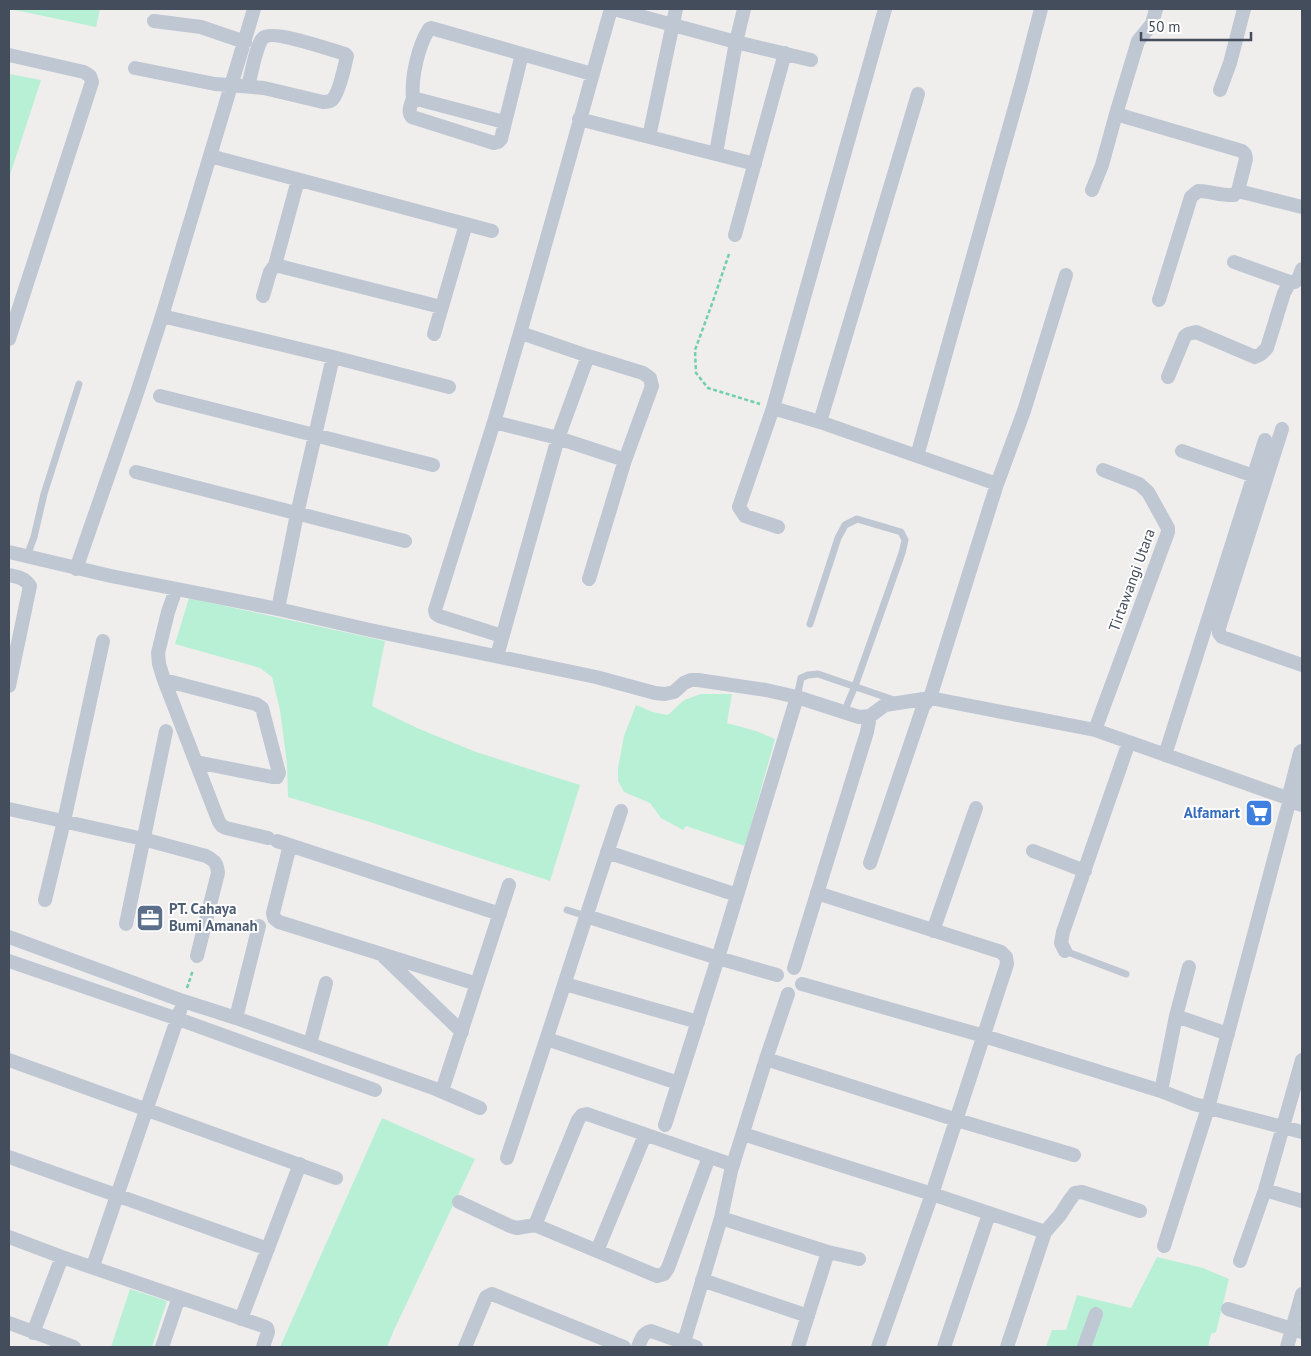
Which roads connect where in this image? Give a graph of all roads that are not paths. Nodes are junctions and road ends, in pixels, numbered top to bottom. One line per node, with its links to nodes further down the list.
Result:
1 (254, 9): 11 (street)
2 (612, 9): 10 (street); 18 (street)
3 (676, 9): 10 (street)
4 (744, 9): 12 (street)
5 (885, 9): 56 (street)
6 (1041, 9): 64 (street)
7 (1156, 9): 24 (street)
8 (1244, 9): 21 (street)
9 (154, 21): 11 (street)
10 (673, 24): 12 (street); 27 (street)
11 (245, 42): 19 (street)
12 (736, 42): 13 (street); 28 (street)
13 (785, 53): 16 (street); 30 (street)
14 (522, 54): 18 (street); 23 (street); 26 (street)
15 (9, 55): 49 (street)
16 (811, 60)
17 (135, 68): 19 (street)
18 (592, 74): 25 (street)
19 (232, 86): 20 (street); 29 (street)
20 (248, 86): 20 (street)
21 (1220, 90)
22 (918, 94): 58 (street)
23 (413, 98): 26 (street); 26 (street)
24 (1116, 114): 32 (street); 33 (street)
25 (579, 119): 27 (street); 47 (street)
26 (504, 122)
27 (649, 137): 28 (street)
28 (716, 153): 30 (street)
29 (210, 156): 31 (street); 46 (street)
30 (755, 164): 37 (street)
31 (298, 180): 35 (street); 39 (street)
32 (1092, 190)
33 (1238, 191): 34 (street); 44 (street)
34 (1302, 207)
35 (466, 224): 36 (street); 45 (street)
36 (492, 231)
37 (735, 235)
38 (1234, 262): 42 (street)
39 (275, 265): 43 (street); 45 (street)
40 (1302, 269): 42 (street)
41 (1066, 275): 70 (street)
42 (1290, 282): 52 (street)
43 (263, 296)
44 (1159, 300)
45 (441, 307): 48 (street)
46 (162, 316): 51 (street); 76 (street)
47 (521, 332): 50 (street); 57 (street)
48 (434, 334)
49 (9, 339)
50 (588, 356): 61 (street); 65 (street)
51 (333, 357): 54 (street); 60 (street)
52 (1168, 378)
53 (79, 384): 75 (lane)
54 (449, 387)
55 (160, 396): 60 (street)
56 (773, 408): 58 (street); 72 (street)
57 (494, 422): 61 (street); 82 (street)
58 (820, 422): 64 (street)
59 (1282, 429): 85 (street)
60 (316, 436): 66 (street); 71 (street)
61 (558, 438): 65 (street); 82 (street)
62 (1266, 440): 69 (street)
63 (1182, 450): 69 (street)
64 (917, 456): 70 (street)
65 (625, 460): 78 (street)
66 (433, 465)
67 (1103, 470): 94 (street, Tirtawangi Utara)
68 (136, 472): 71 (street)
69 (1254, 476): 98 (street)
70 (997, 484): 90 (street)
71 (297, 514): 73 (street); 80 (street)
72 (778, 527)
73 (405, 541)
74 (9, 552): 75 (street)
75 (27, 556): 76 (street)
76 (76, 568): 79 (street)
77 (9, 575): 87 (street)
78 (589, 579)
79 (176, 588): 80 (street); 86 (street)
80 (278, 609): 84 (street)
81 (810, 624): 88 (lane)
82 (502, 636): 84 (street)
83 (103, 641): 104 (street)
84 (497, 656): 89 (street)
85 (1302, 665)
86 (164, 680): 99 (street); 99 (street)
87 (9, 686)
88 (856, 686): 89 (lane); 91 (lane); 92 (lane)
89 (797, 697): 92 (street); 113 (street)
90 (930, 698): 91 (street); 94 (street); 109 (street)
91 (899, 702): 93 (street)
92 (844, 712): 93 (street)
93 (870, 716): 112 (street)
94 (1095, 730): 96 (street)
95 (166, 731): 105 (street)
96 (1129, 742): 98 (street); 110 (street)
97 (1302, 753): 100 (street)
98 (1165, 755): 100 (street)
99 (196, 762): 106 (street)
100 (1296, 801): 142 (street)
101 (976, 808): 120 (street)
102 (9, 809): 104 (street)
103 (620, 811): 108 (street)
104 (64, 821): 105 (street); 114 (street)
105 (143, 839): 118 (street); 124 (street)
106 (278, 841): 116 (street); 123 (street)
107 (1033, 851): 110 (street)
108 (607, 852): 113 (street); 117 (street)
109 (870, 863)
110 (1084, 871): 122 (street)
111 (509, 885): 116 (street)
112 (817, 893): 120 (street); 128 (street)
113 (737, 894): 125 (street)
114 (45, 900)
115 (567, 910): 117 (lane)
116 (500, 914): 132 (street)
117 (586, 916): 125 (street); 133 (street)
118 (126, 924)
119 (259, 926): 139 (street)
120 (933, 931): 143 (street)
121 (9, 937): 136 (street)
122 (1065, 951): 129 (lane)
123 (382, 954): 132 (street); 141 (street)
124 (197, 956)
125 (718, 958): 130 (street); 140 (street)
126 (9, 961): 138 (street)
127 (1189, 967): 137 (street)
128 (794, 968): 130 (street); 134 (street)
129 (1126, 974)
130 (777, 975): 135 (street)
131 (326, 982): 145 (street)
132 (477, 984): 141 (street)
133 (565, 984): 140 (street); 144 (street)
134 (802, 984): 135 (street); 143 (street)
135 (788, 994): 146 (street)
136 (183, 1001): 138 (street); 139 (street)
137 (1176, 1016): 142 (street); 152 (street)
138 (178, 1018): 150 (street); 155 (street)
139 (236, 1018): 145 (street)
140 (698, 1022): 149 (street)
141 (462, 1032): 151 (street)
142 (1228, 1034): 154 (street)
143 (984, 1036): 152 (street); 156 (street)
144 (547, 1039): 149 (street); 165 (street)
145 (310, 1044): 151 (street)
146 (766, 1058): 156 (street); 161 (street)
147 (9, 1060): 155 (street)
148 (1302, 1060): 158 (street)
149 (678, 1083): 157 (street)
150 (375, 1090)
151 (442, 1091): 153 (street)
152 (1161, 1091): 154 (street)
153 (480, 1108)
154 (1208, 1108): 158 (street); 180 (street)
155 (146, 1110): 167 (street); 171 (street)
156 (957, 1120): 162 (street); 170 (street)
157 (665, 1125)
158 (1282, 1127): 159 (street); 169 (street)
159 (1302, 1132)
160 (645, 1135): 164 (street); 177 (street); 182 (street)
161 (742, 1137): 166 (street); 170 (street)
162 (1074, 1155)
163 (9, 1157): 171 (street)
164 (709, 1157): 166 (street); 182 (street)
165 (507, 1158)
166 (735, 1159): 176 (street)
167 (300, 1164): 168 (street); 181 (street)
168 (336, 1178)
169 (1265, 1190): 172 (street); 186 (street)
170 (932, 1194): 175 (street); 206 (street)
171 (117, 1195): 181 (street); 187 (street)
172 (1302, 1201)
173 (459, 1202): 177 (street)
174 (1140, 1211): 178 (street)
175 (989, 1214): 178 (street); 207 (street)
176 (721, 1218): 183 (street); 188 (street)
177 (535, 1225): 182 (street)
178 (1045, 1232): 208 (street)
179 (9, 1237): 184 (street)
180 (1164, 1246)
181 (268, 1249): 194 (street)
182 (597, 1251)
183 (828, 1252): 185 (street); 193 (street)
184 (62, 1257): 187 (street); 197 (street)
185 (858, 1259)
186 (1240, 1260)
187 (93, 1266): 190 (street)
188 (702, 1280): 193 (street); 198 (street)
189 (1302, 1294): 196 (street)
190 (179, 1297): 194 (street); 200 (street)
191 (1228, 1309): 196 (street)
192 (1096, 1314): 209 (street)
193 (808, 1316): 205 (street)
194 (242, 1319): 201 (street)
195 (9, 1323): 197 (street)
196 (1298, 1330): 210 (street)
197 (33, 1333): 199 (street)
198 (690, 1345): 204 (street)
199 (74, 1347)
200 (162, 1347)
201 (262, 1347)
202 (465, 1347): 203 (street)
203 (624, 1347)
204 (638, 1347)
205 (798, 1347)
206 (878, 1347)
207 (944, 1347)
208 (1007, 1347)
209 (1084, 1347)
210 (1287, 1347)

